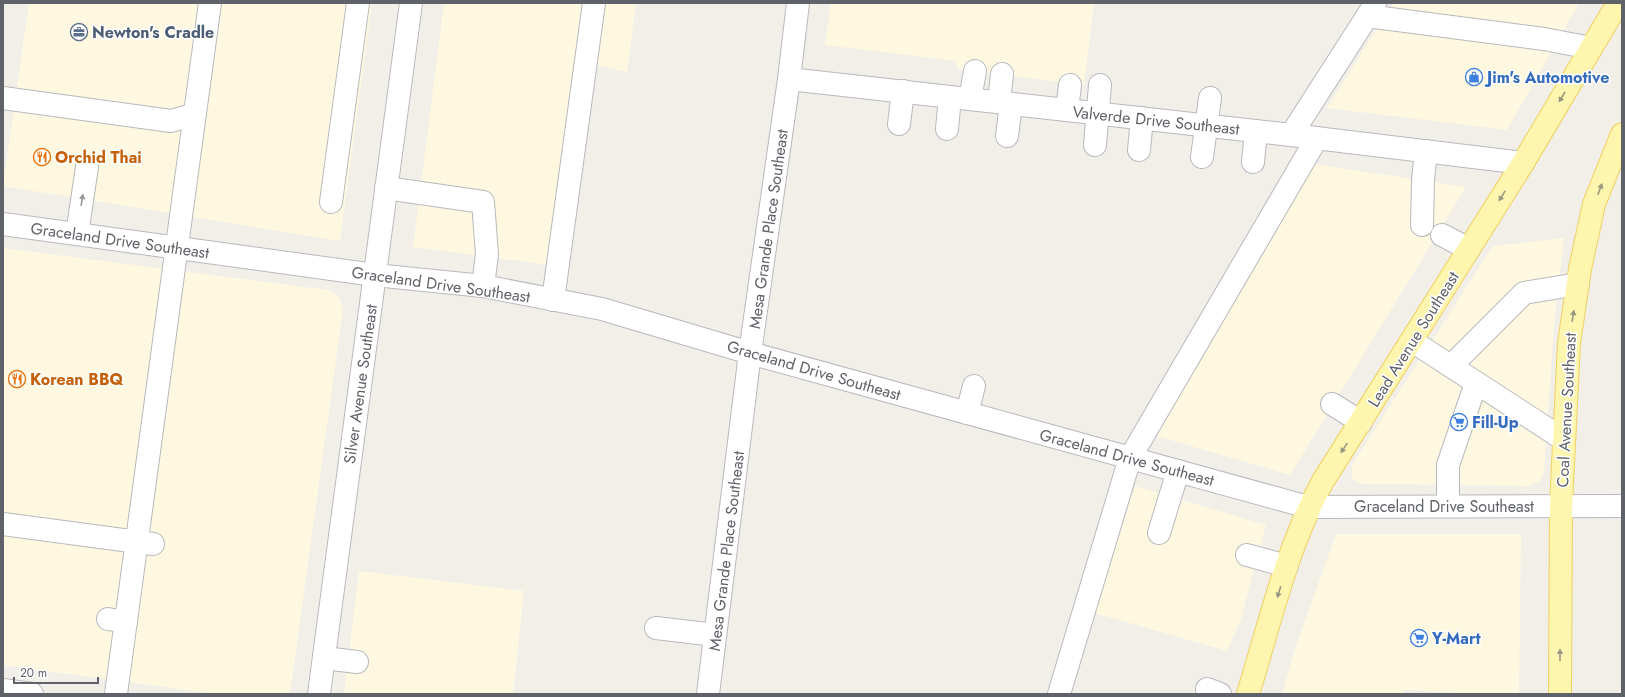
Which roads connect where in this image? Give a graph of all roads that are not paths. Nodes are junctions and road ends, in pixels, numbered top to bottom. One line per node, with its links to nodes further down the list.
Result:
1 (210, 3): 21 (street)
2 (358, 3): 39 (street)
3 (411, 3): 38 (street, Silver Avenue Southeast)
4 (594, 3): 49 (street)
5 (798, 3): 11 (street, Mesa Grande Place Southeast)
6 (1618, 3): 8 (main road, Lead Avenue Southeast)
7 (1372, 10): 8 (street); 27 (street)
8 (1591, 48): 36 (main road, Lead Avenue Southeast, one-way to 36)
9 (975, 71): 16 (street)
10 (1002, 74): 18 (street)
11 (789, 79): 14 (street, Valverde Drive Southeast); 51 (street, Mesa Grande Place Southeast)
12 (1070, 85): 19 (street)
13 (1100, 85): 20 (street)
14 (903, 91): 16 (street, Valverde Drive Southeast); 23 (street)
15 (3, 98): 21 (street)
16 (960, 98): 18 (street, Valverde Drive Southeast); 25 (street)
17 (1210, 98): 24 (street)
18 (1005, 103): 19 (street, Valverde Drive Southeast); 28 (street)
19 (1067, 110): 20 (street, Valverde Drive Southeast)
20 (1099, 113): 22 (street, Valverde Drive Southeast); 30 (street)
21 (195, 114): 44 (street)
22 (1142, 118): 24 (street, Valverde Drive Southeast); 32 (street)
23 (899, 124)
24 (1206, 125): 26 (street, Valverde Drive Southeast); 34 (street)
25 (947, 129)
26 (1256, 131): 27 (street, Valverde Drive Southeast); 35 (street)
27 (1291, 135): 29 (street, Valverde Drive Southeast)
28 (1008, 136)
29 (1317, 138): 33 (street, Valverde Drive Southeast); 59 (street)
30 (1095, 145)
31 (1619, 146): 47 (main road, Coal Avenue Southeast, one-way to 31)
32 (1139, 150)
33 (1426, 151): 36 (street, Valverde Drive Southeast); 41 (street)
34 (1202, 157)
35 (1253, 162)
36 (1523, 163): 45 (main road, Lead Avenue Southeast, one-way to 45)
37 (87, 167): 42 (street, one-way to 37)
38 (386, 188): 46 (street, Silver Avenue Southeast); 48 (street)
39 (331, 202)
40 (3, 224): 42 (street, Graceland Drive Southeast)
41 (1422, 226)
42 (77, 234): 44 (street, Graceland Drive Southeast)
43 (1442, 235): 45 (street)
44 (177, 248): 46 (street, Graceland Drive Southeast); 67 (street)
45 (1469, 249): 50 (main road, Lead Avenue Southeast)
46 (375, 275): 48 (street, Graceland Drive Southeast); 72 (street, Silver Avenue Southeast)
47 (1578, 284): 52 (street); 58 (main road, Coal Avenue Southeast, one-way to 47)
48 (483, 286): 49 (street, Graceland Drive Southeast)
49 (553, 300): 51 (street, Graceland Drive Southeast)
50 (1412, 341): 52 (street); 57 (main road, Lead Avenue Southeast)
51 (750, 353): 56 (street, Graceland Drive Southeast); 71 (street, Mesa Grande Place Southeast)
52 (1451, 366): 53 (street)
53 (1476, 383): 58 (street); 61 (street)
54 (974, 386): 56 (street)
55 (1332, 404): 57 (street)
56 (967, 412): 59 (street, Graceland Drive Southeast)
57 (1361, 422): 64 (main road, Lead Avenue Southeast, one-way to 64)
58 (1563, 439): 62 (main road, Coal Avenue Southeast)
59 (1130, 458): 60 (street, Graceland Drive Southeast); 74 (street)
60 (1178, 471): 64 (street, Graceland Drive Southeast); 66 (street)
61 (1448, 506): 62 (street, Graceland Drive Southeast); 64 (street, Graceland Drive Southeast)
62 (1561, 506): 63 (street, Graceland Drive Southeast); 81 (main road, Coal Avenue Southeast, one-way to 62)
63 (1622, 506)
64 (1308, 507): 69 (main road, Lead Avenue Southeast)
65 (3, 524): 67 (street)
66 (1159, 533)
67 (145, 543): 77 (street)
68 (1247, 555): 69 (street)
69 (1287, 566): 80 (main road, Lead Avenue Southeast, one-way to 80)
70 (656, 628): 71 (street)
71 (715, 635): 79 (street, Mesa Grande Place Southeast)
72 (324, 658): 73 (street); 78 (street, Silver Avenue Southeast)
73 (357, 662)
74 (1058, 684)
75 (3, 690): 76 (street)
76 (32, 694)
77 (116, 694)
78 (319, 694)
79 (708, 694)
80 (1248, 694)
81 (1560, 694)

